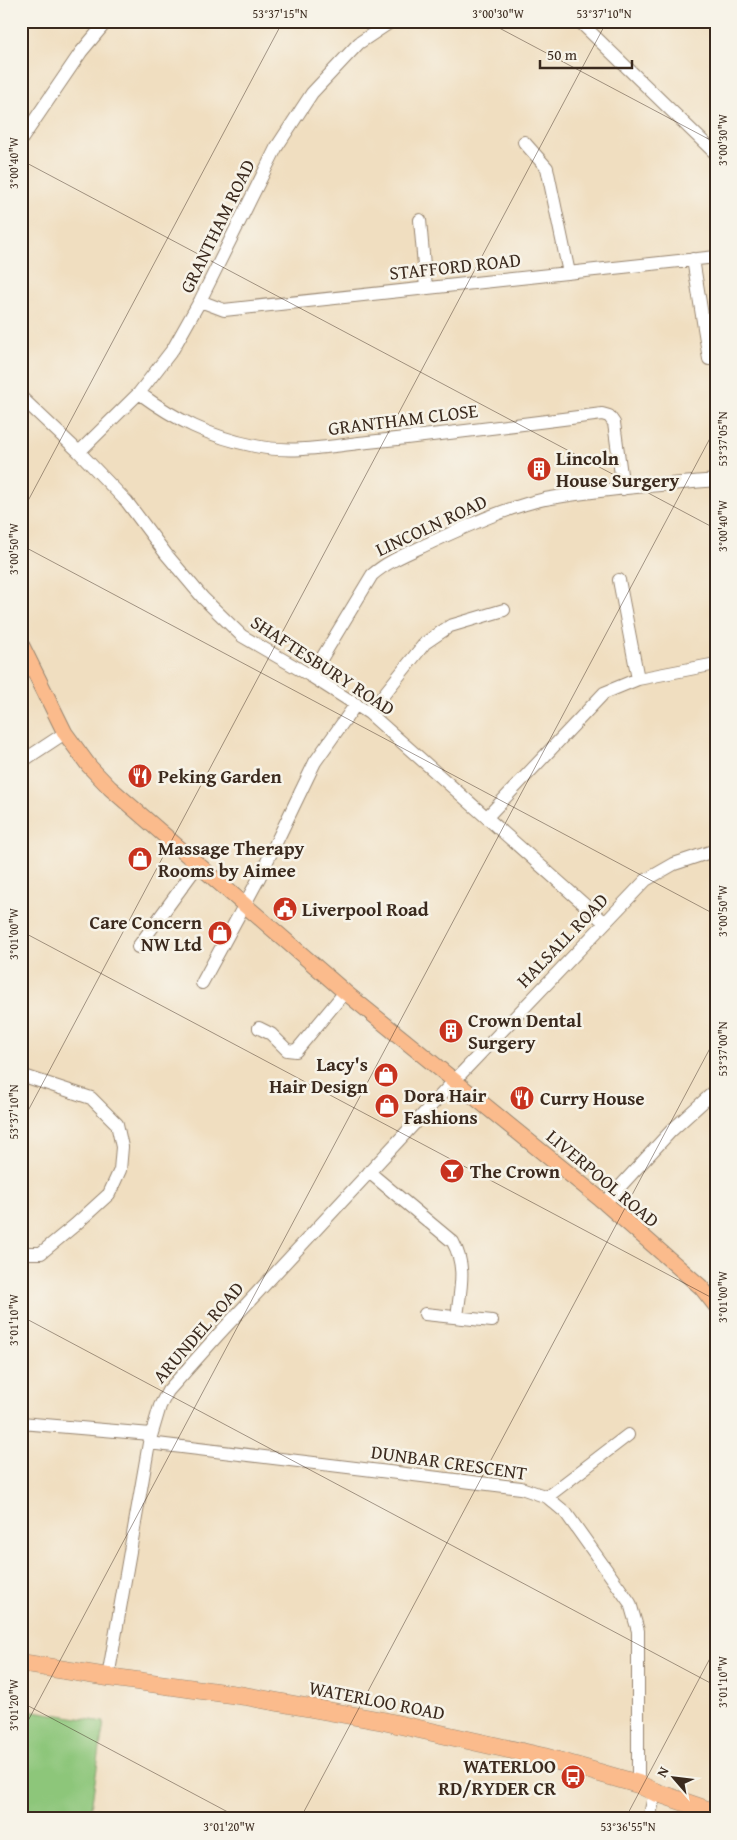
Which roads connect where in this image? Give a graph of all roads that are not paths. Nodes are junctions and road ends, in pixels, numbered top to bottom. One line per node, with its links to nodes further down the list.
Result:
1 (107, 21): 4 (street)
2 (392, 21): 12 (street, GRANTHAM ROAD)
3 (579, 21): 6 (street)
4 (21, 140)
5 (524, 142): 10 (street)
6 (716, 154)
7 (420, 220): 11 (street)
8 (716, 257): 9 (street, STAFFORD ROAD)
9 (693, 260): 10 (street, STAFFORD ROAD); 13 (street)
10 (569, 273): 11 (street, STAFFORD ROAD)
11 (426, 288): 12 (street, STAFFORD ROAD)
12 (200, 301): 14 (street, GRANTHAM ROAD)
13 (709, 359)
14 (139, 393): 16 (street, GRANTHAM ROAD); 18 (street, GRANTHAM CLOSE)
15 (21, 397): 16 (street, SHAFTESBURY ROAD)
16 (79, 452): 23 (street, SHAFTESBURY ROAD)
17 (716, 480): 18 (street, LINCOLN ROAD)
18 (622, 489): 23 (street, LINCOLN ROAD)
19 (620, 580): 24 (street)
20 (504, 610): 26 (street)
21 (21, 644): 27 (main road, LIVERPOOL ROAD)
22 (716, 664): 24 (street)
23 (310, 676): 25 (street, SHAFTESBURY ROAD)
24 (638, 679): 29 (street)
25 (356, 704): 26 (street, SHAFTESBURY ROAD); 32 (street)
26 (369, 713): 29 (street, SHAFTESBURY ROAD)
27 (65, 733): 28 (street); 31 (main road, LIVERPOOL ROAD)
28 (21, 762)
29 (487, 817): 33 (street, SHAFTESBURY ROAD)
30 (716, 850): 33 (street, HALSALL ROAD)
31 (198, 864): 32 (main road, LIVERPOOL ROAD); 34 (street)
32 (245, 905): 35 (street); 36 (main road, LIVERPOOL ROAD)
33 (604, 922): 39 (street, HALSALL ROAD)
34 (138, 947)
35 (202, 983)
36 (345, 992): 37 (street); 39 (main road, LIVERPOOL ROAD)
37 (258, 1028)
38 (21, 1075): 43 (street)
39 (454, 1081): 41 (street, ARUNDEL ROAD); 42 (main road, LIVERPOOL ROAD)
40 (716, 1090): 42 (street)
41 (369, 1172): 46 (street); 50 (street, ARUNDEL ROAD)
42 (605, 1203): 44 (main road, LIVERPOOL ROAD)
43 (21, 1253)
44 (716, 1306)
45 (425, 1314): 46 (street)
46 (457, 1317): 47 (street)
47 (492, 1321)
48 (21, 1423): 50 (street, DUNBAR CRESCENT)
49 (628, 1435): 51 (street)
50 (150, 1439): 51 (street, DUNBAR CRESCENT); 53 (street, ARUNDEL ROAD)
51 (547, 1497): 54 (street, DUNBAR CRESCENT)
52 (21, 1663): 53 (highway, WATERLOO ROAD)
53 (108, 1677): 54 (highway, WATERLOO ROAD)
54 (638, 1784): 55 (highway, WATERLOO ROAD)
55 (655, 1792): 56 (highway, WATERLOO ROAD); 57 (street)
56 (716, 1813)
57 (648, 1819)

